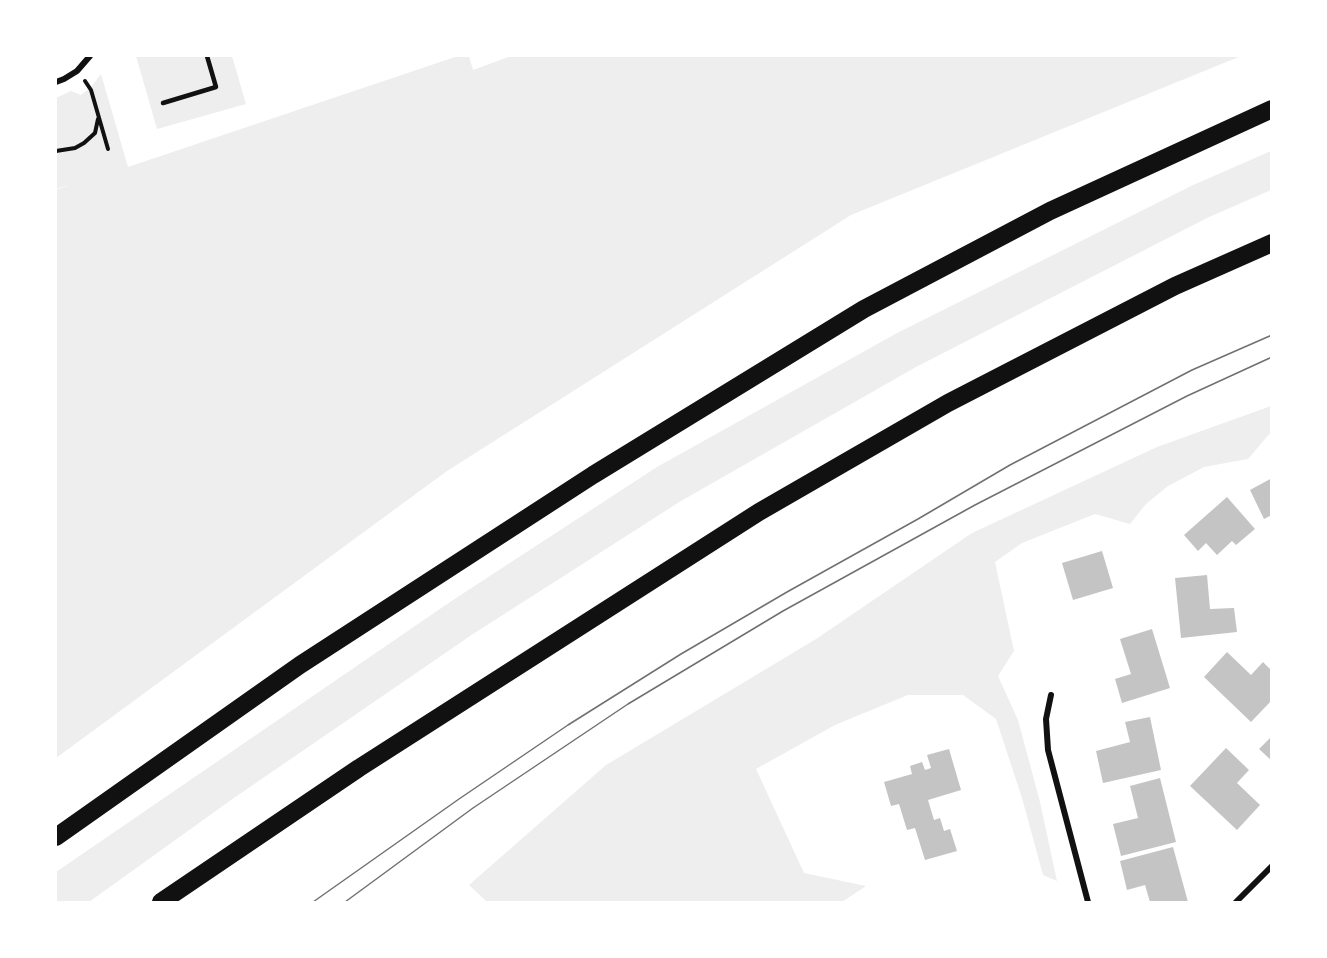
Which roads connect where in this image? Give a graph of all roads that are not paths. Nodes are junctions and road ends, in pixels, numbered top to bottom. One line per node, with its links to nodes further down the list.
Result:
1 (207, 56): 4 (lane)
2 (88, 58): 3 (street)
3 (56, 82)
4 (164, 103)
5 (1272, 109): 8 (highway)
6 (1272, 243): 10 (highway)
7 (1051, 695): 11 (street)
8 (56, 837)
9 (1272, 866): 12 (street)
10 (160, 903)
11 (1088, 903)
12 (1236, 903)

